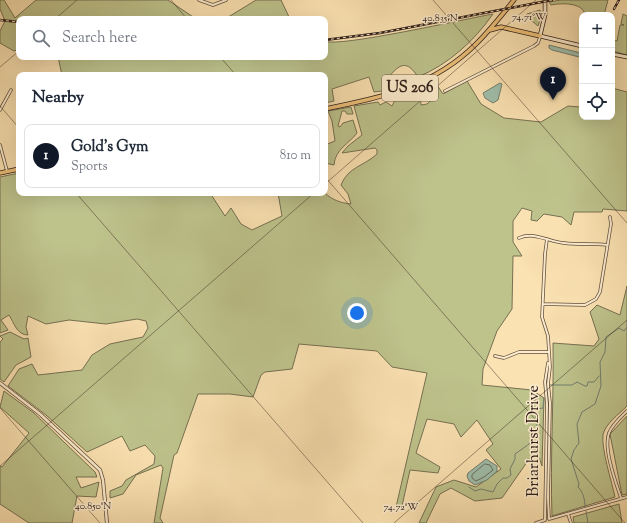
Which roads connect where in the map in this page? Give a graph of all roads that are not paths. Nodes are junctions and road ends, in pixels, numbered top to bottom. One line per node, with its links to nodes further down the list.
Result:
1 (199, 0): 2 (street)
2 (226, 0)
3 (514, 0): 5 (highway, US 206)
4 (545, 0): 6 (main road)
5 (489, 31): 6 (highway); 12 (highway, US 206)
6 (540, 36): 7 (main road); 11 (street)
7 (579, 45)
8 (615, 55): 9 (main road)
9 (627, 58)
10 (11, 90): 13 (street)
11 (445, 91)
12 (328, 108)
13 (0, 110)
14 (0, 145): 16 (street)
15 (16, 170): 16 (highway)
16 (7, 171): 17 (highway)
17 (0, 173)
18 (610, 217): 21 (street)
19 (518, 238): 20 (street)
20 (548, 239): 21 (street); 22 (street, Briarhurst Drive)
21 (608, 245): 22 (street)
22 (543, 304): 23 (street, Briarhurst Drive)
23 (549, 352): 24 (street); 25 (street, Briarhurst Drive)
24 (495, 356)
25 (549, 362): 31 (street, Briarhurst Drive); 32 (street, Briarhurst Drive)
26 (0, 383): 33 (street)
27 (627, 411): 29 (street)
28 (627, 497): 29 (street)
29 (621, 498): 30 (street)
30 (568, 514): 31 (street); 35 (street)
31 (549, 519): 32 (street)
32 (545, 520): 34 (street)
33 (106, 523)
34 (536, 523)
35 (571, 523)

